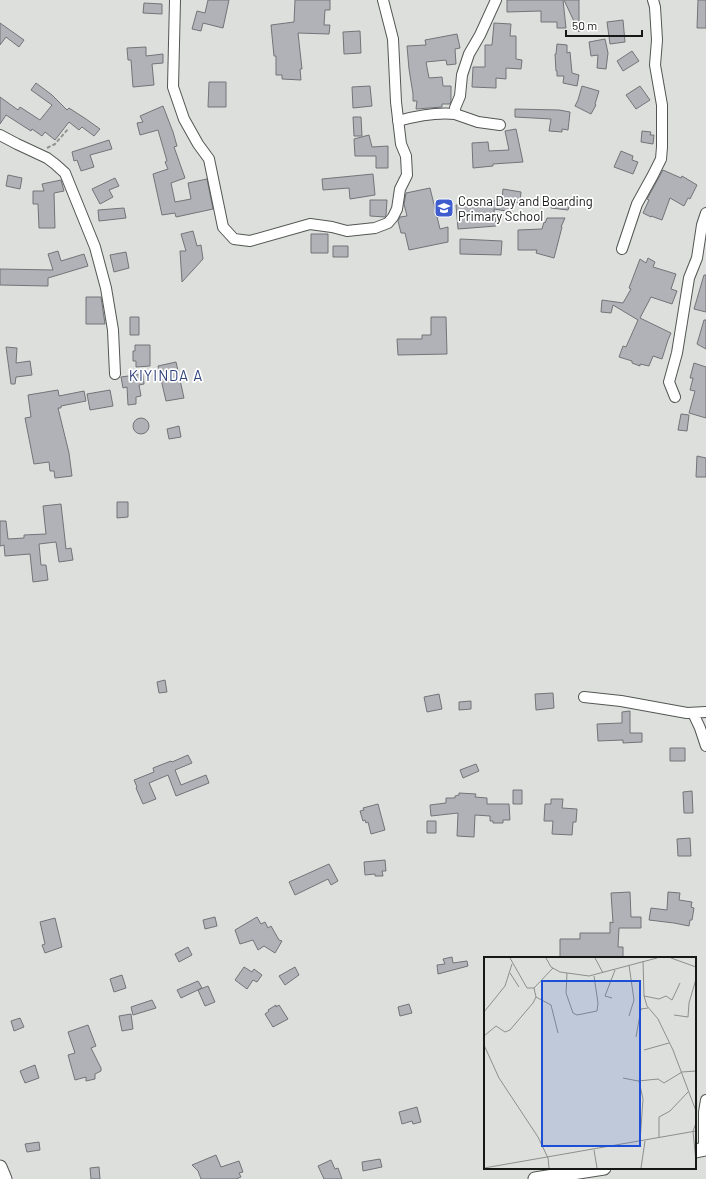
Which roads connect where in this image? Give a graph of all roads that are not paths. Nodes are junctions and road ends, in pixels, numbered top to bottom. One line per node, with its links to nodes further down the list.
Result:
1 (174, 0): 6 (street)
2 (383, 0): 6 (street)
3 (496, 0): 5 (street)
4 (654, 0): 10 (street)
5 (454, 114): 6 (street); 7 (street)
6 (398, 121)
7 (500, 125)
8 (0, 135): 11 (street)
9 (706, 214): 12 (street)
10 (622, 249)
11 (115, 374)
12 (675, 397)
13 (584, 697): 15 (street)
14 (706, 712): 15 (street)
15 (693, 713): 16 (street)
16 (706, 746)
17 (706, 1100): 18 (street)
18 (702, 1149)
19 (0, 1166): 21 (street)
20 (598, 1169): 22 (street)
21 (5, 1179)
22 (534, 1179)

